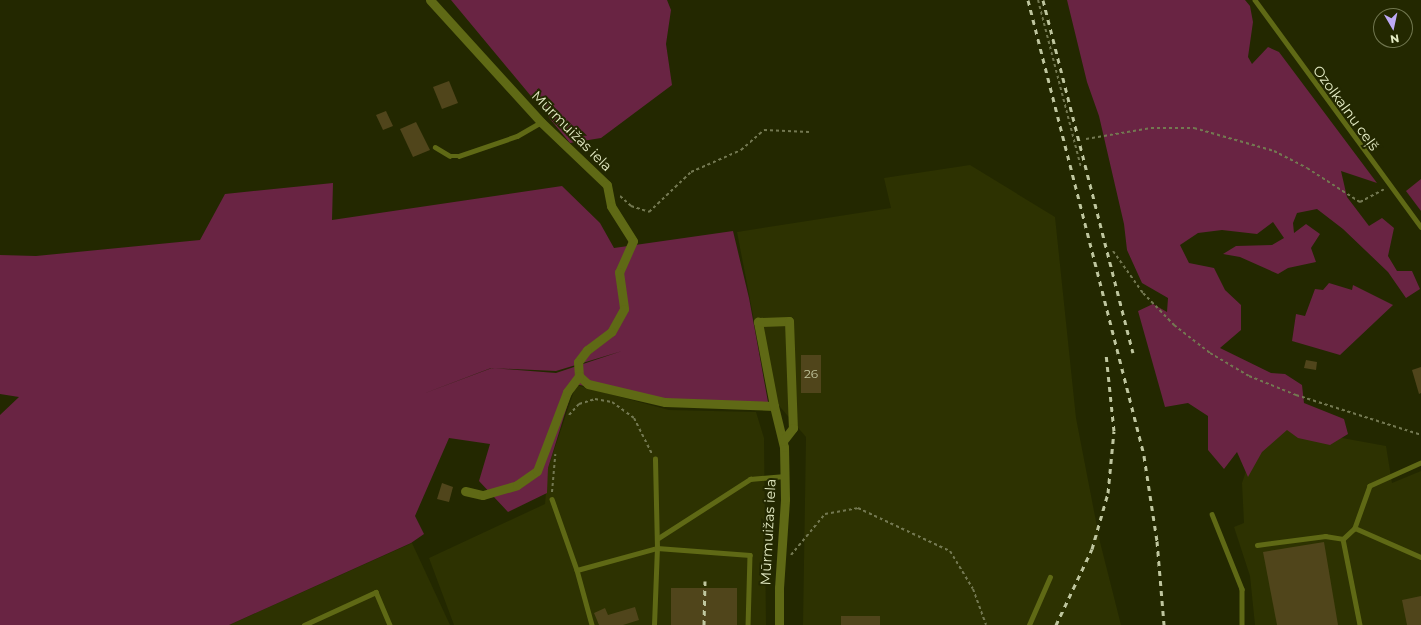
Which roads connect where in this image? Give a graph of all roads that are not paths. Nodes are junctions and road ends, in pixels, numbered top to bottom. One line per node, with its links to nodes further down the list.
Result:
1 (430, 0): 3 (street, Mūrmuižas iela)
2 (1255, 0): 5 (lane, Ozolkalnu ceļš)
3 (541, 122): 4 (lane); 6 (street, Mūrmuižas iela)
4 (435, 147)
5 (1421, 227)
6 (579, 376): 7 (street); 12 (street)
7 (774, 406): 8 (street, Mūrmuižas iela); 8 (street, Mūrmuižas iela)
8 (783, 441): 11 (street, Mūrmuižas iela)
9 (655, 459): 16 (lane)
10 (1421, 463): 15 (lane)
11 (785, 476): 16 (lane); 28 (street, Mūrmuižas iela)
12 (465, 491)
13 (552, 499): 21 (lane)
14 (1212, 514): 30 (lane)
15 (1355, 528): 17 (lane); 20 (lane)
16 (657, 539): 19 (lane)
17 (1343, 539): 18 (lane); 31 (lane)
18 (1257, 546)
19 (657, 548): 21 (lane); 26 (lane); 27 (lane)
20 (1421, 557)
21 (577, 570): 25 (lane)
22 (1050, 577): 29 (lane)
23 (304, 625): 24 (lane)
24 (390, 625)
25 (592, 625)
26 (654, 625)
27 (748, 625)
28 (779, 625)
29 (1029, 625)
30 (1242, 625)
31 (1360, 625)

